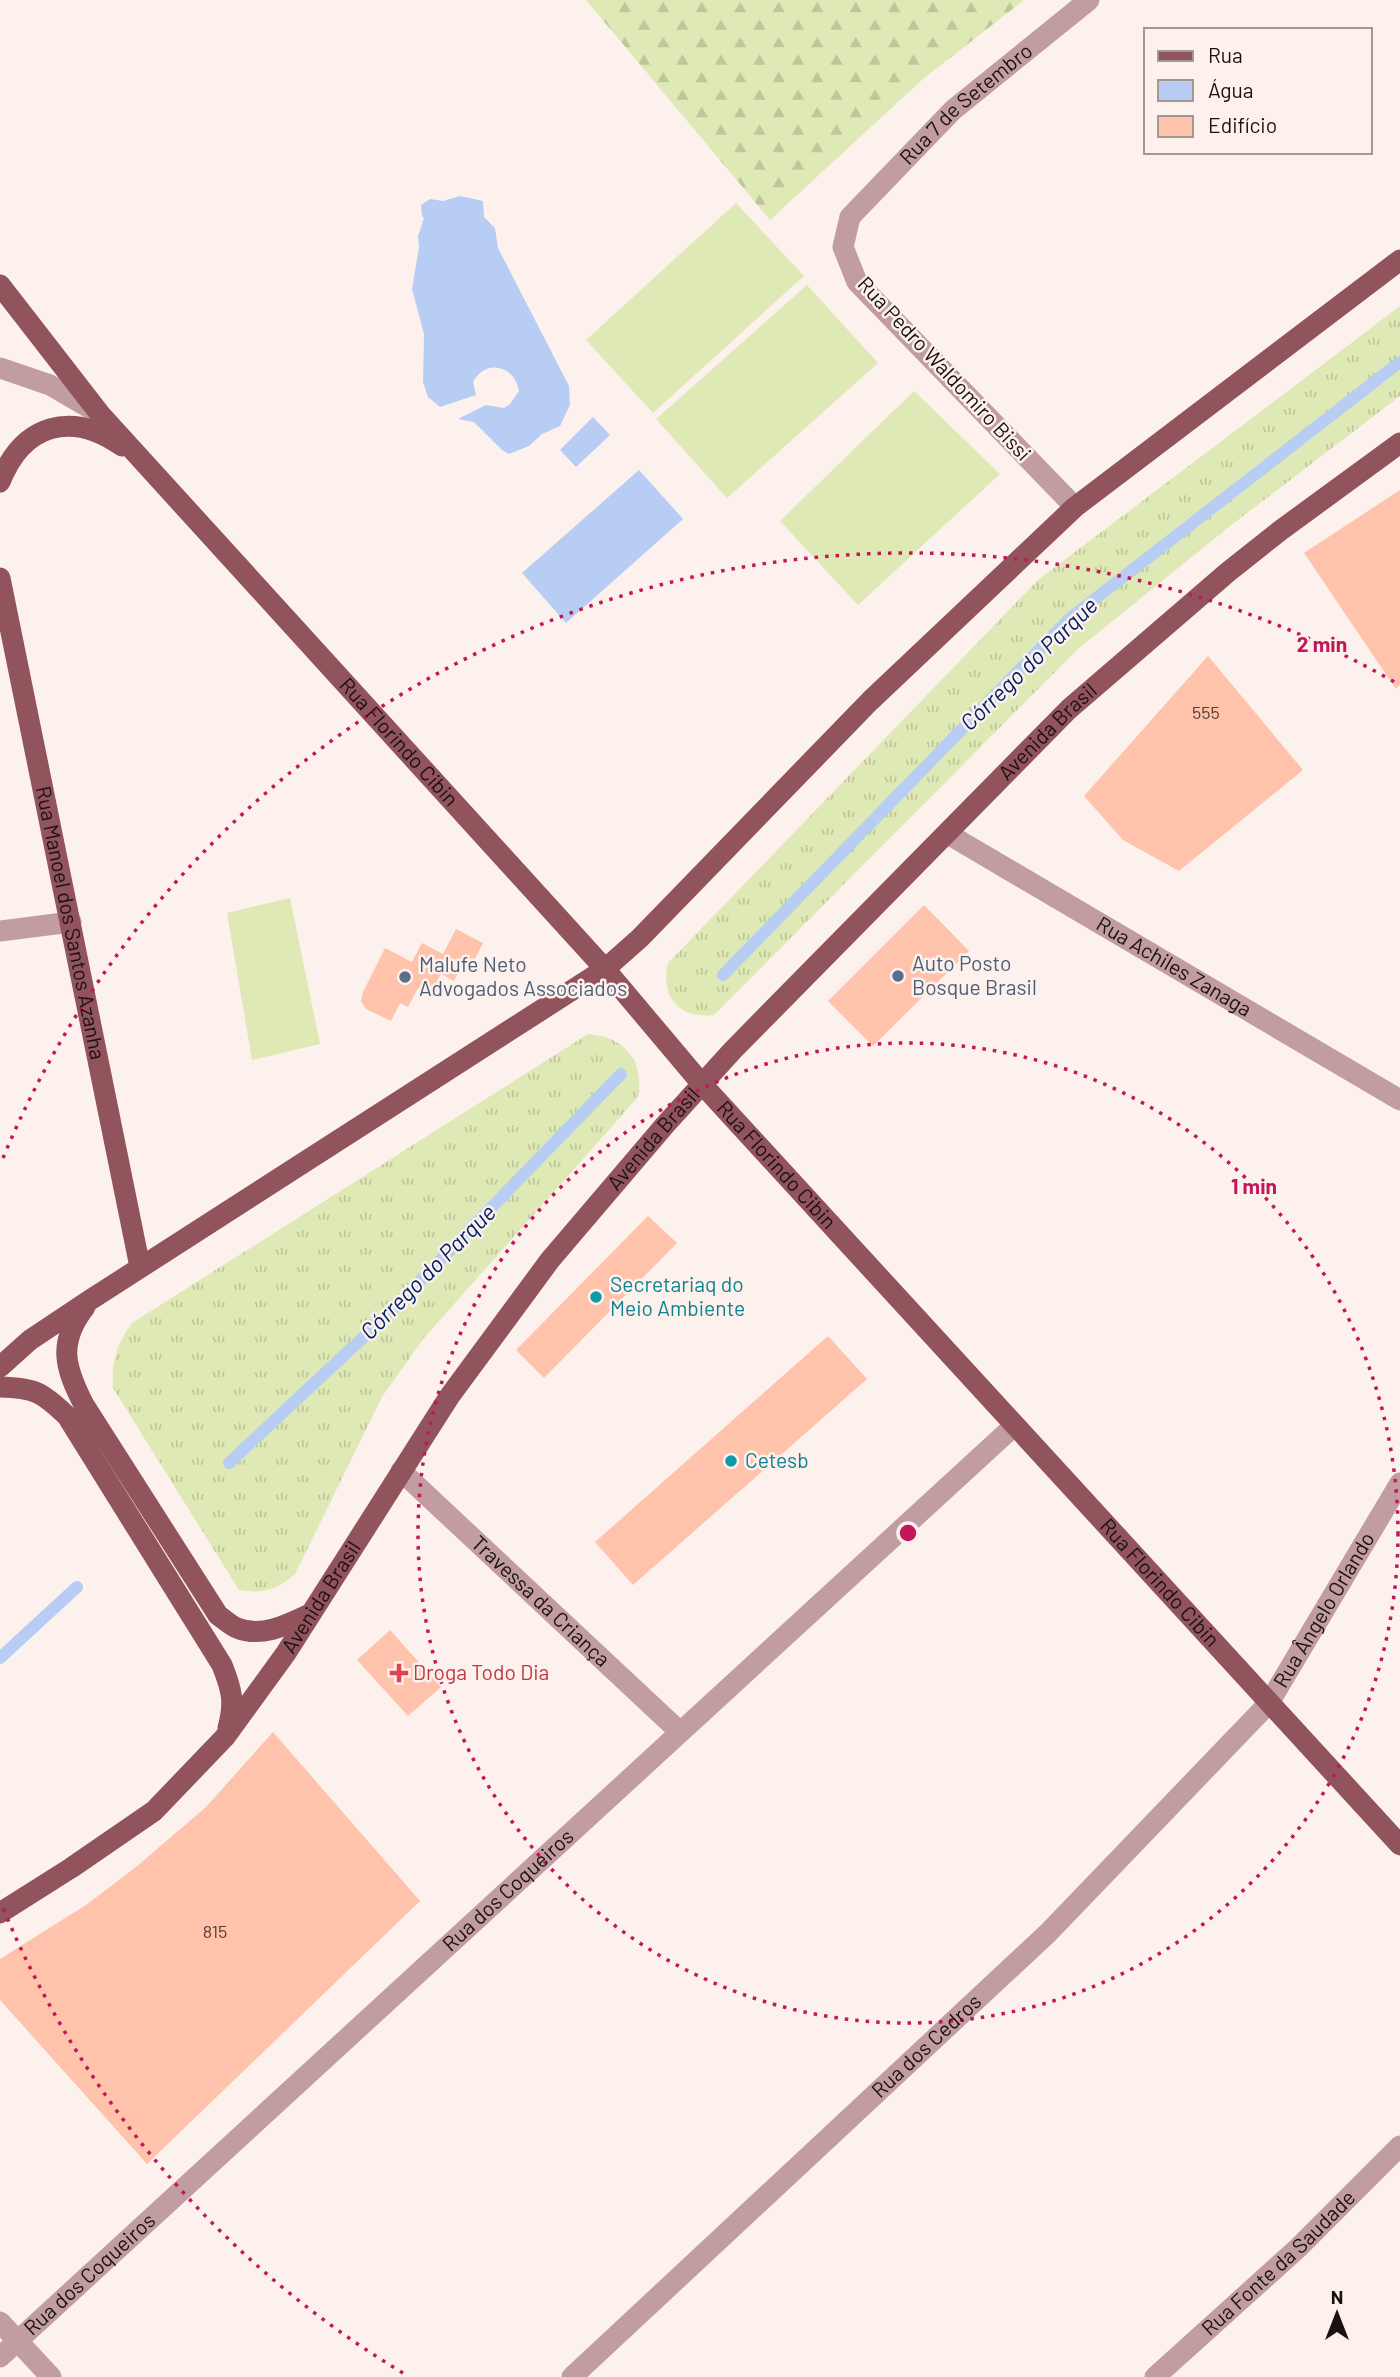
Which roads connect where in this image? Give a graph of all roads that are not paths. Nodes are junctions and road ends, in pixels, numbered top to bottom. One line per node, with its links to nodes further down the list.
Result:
1 (1089, 0): 2 (street, Rua 7 de Setembro)
2 (850, 217): 10 (street, Rua Pedro Waldomiro Bissi)
3 (1400, 260): 10 (main road)
4 (0, 285): 6 (main road, Rua Florindo Cibin)
5 (0, 368): 6 (street)
6 (100, 414): 8 (main road, Rua Florindo Cibin)
7 (1400, 443): 12 (main road, Avenida Brasil)
8 (149, 466): 9 (main road); 15 (main road, Rua Florindo Cibin)
9 (0, 482)
10 (1075, 507): 15 (main road)
11 (0, 578): 13 (main road, Rua Manoel dos Santos Azanha)
12 (948, 834): 16 (main road, Avenida Brasil); 17 (street, Rua Achiles Zanaga)
13 (71, 922): 14 (street); 18 (main road, Rua Manoel dos Santos Azanha)
14 (0, 931)
15 (605, 969): 16 (main road, Rua Florindo Cibin); 18 (main road)
16 (701, 1083): 22 (main road, Rua Florindo Cibin); 23 (main road, Avenida Brasil)
17 (1400, 1100)
18 (140, 1267): 19 (main road)
19 (90, 1300): 20 (main road); 25 (main road)
20 (0, 1367)
21 (0, 1387): 28 (main road)
22 (1015, 1425): 26 (main road, Rua Florindo Cibin); 27 (street, Rua dos Coqueiros)
23 (401, 1471): 25 (main road, Avenida Brasil); 27 (street, Travessa da Criança)
24 (1400, 1483): 26 (street, Rua Ângelo Orlando)
25 (310, 1614): 28 (main road, Avenida Brasil)
26 (1269, 1703): 29 (main road, Rua Florindo Cibin); 36 (street, Rua dos Cedros)
27 (680, 1732): 33 (street, Rua dos Coqueiros)
28 (225, 1737): 30 (main road, Avenida Brasil)
29 (1400, 1845)
30 (0, 1913)
31 (1400, 2146): 37 (street, Rua Fonte da Saudade)
32 (0, 2322): 33 (street)
33 (18, 2341): 34 (street, Rua dos Coqueiros); 35 (street)
34 (0, 2357)
35 (51, 2377)
36 (572, 2377)
37 (1155, 2377)

